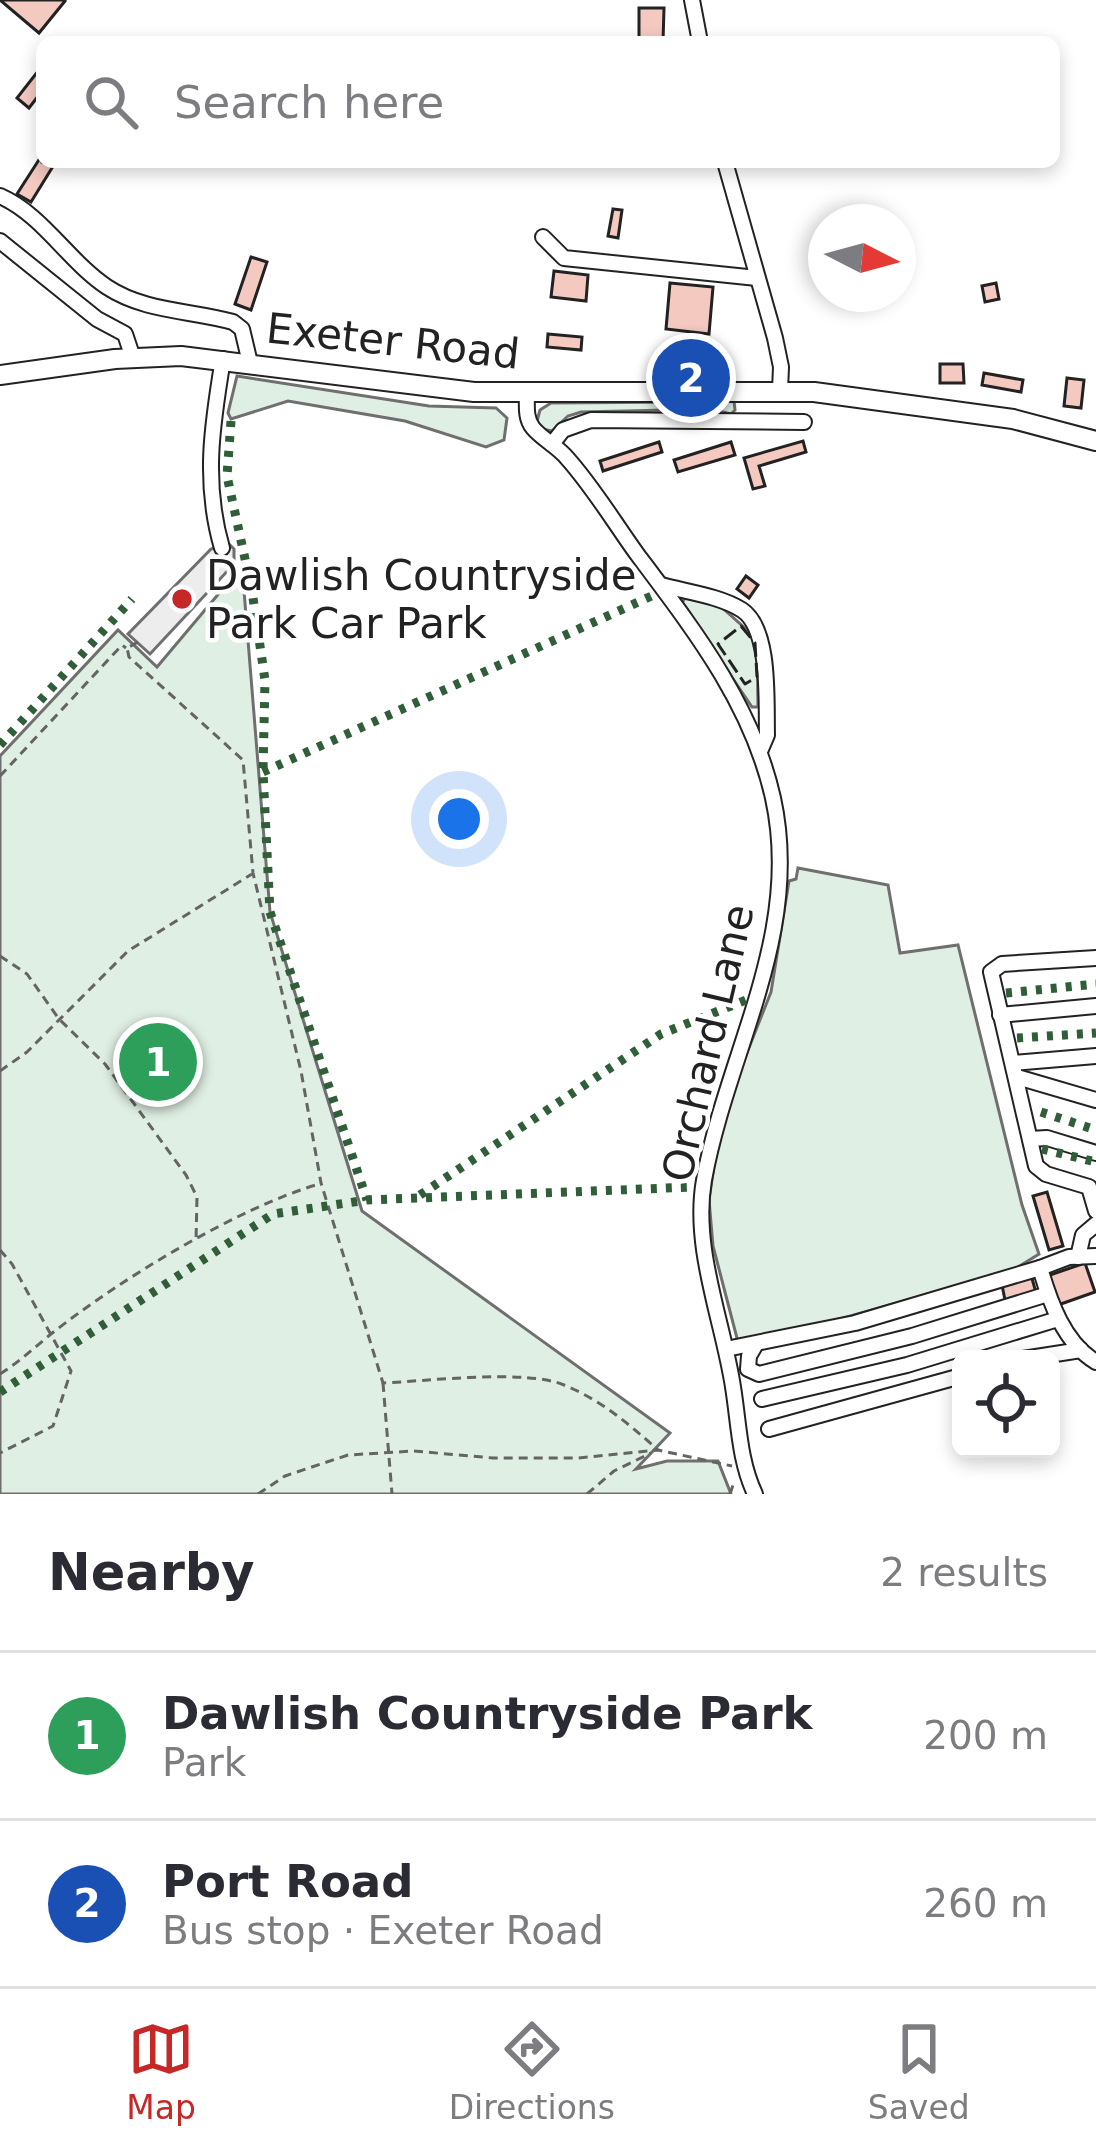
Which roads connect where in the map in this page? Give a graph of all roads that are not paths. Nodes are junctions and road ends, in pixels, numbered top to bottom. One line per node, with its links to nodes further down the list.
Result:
1 (692, 0): 2 (street)
2 (699, 36)
3 (727, 168): 7 (street)
4 (0, 196): 10 (street)
5 (544, 237): 7 (street)
6 (0, 241): 8 (street)
7 (757, 278): 13 (street)
8 (133, 358): 9 (main road, Exeter Road); 11 (main road, Exeter Road)
9 (223, 359): 10 (main road, Exeter Road); 19 (street)
10 (250, 363): 14 (main road, Exeter Road)
11 (0, 375)
12 (744, 390): 13 (main road, Exeter Road); 14 (main road, Exeter Road); 15 (street)
13 (780, 390): 17 (main road, Exeter Road)
14 (527, 393): 18 (street, Orchard Lane)
15 (743, 420): 16 (street); 18 (street)
16 (804, 422)
17 (1096, 441)
18 (552, 444): 20 (street, Orchard Lane)
19 (222, 548)
20 (662, 585): 21 (street, Orchard Lane); 21 (street)
21 (761, 749): 39 (street, Orchard Lane)
22 (1096, 958): 24 (street)
23 (1096, 1006): 24 (street)
24 (1000, 1015): 26 (street)
25 (1096, 1056): 26 (street)
26 (1015, 1070): 27 (street); 28 (street)
27 (1096, 1100)
28 (1030, 1139): 29 (street); 30 (street)
29 (1096, 1153)
30 (1092, 1187): 31 (street)
31 (1096, 1211)
32 (1096, 1225): 34 (street)
33 (1096, 1256): 34 (street)
34 (1078, 1257): 35 (street)
35 (1040, 1268): 36 (street); 38 (street)
36 (1048, 1294): 37 (street); 38 (street)
37 (1058, 1319): 40 (street); 44 (street)
38 (756, 1344): 39 (street)
39 (726, 1349): 46 (street, Orchard Lane)
40 (1081, 1350): 41 (street); 42 (street)
41 (1060, 1353)
42 (1096, 1363)
43 (952, 1379): 45 (street)
44 (762, 1399)
45 (769, 1430)
46 (755, 1494)

